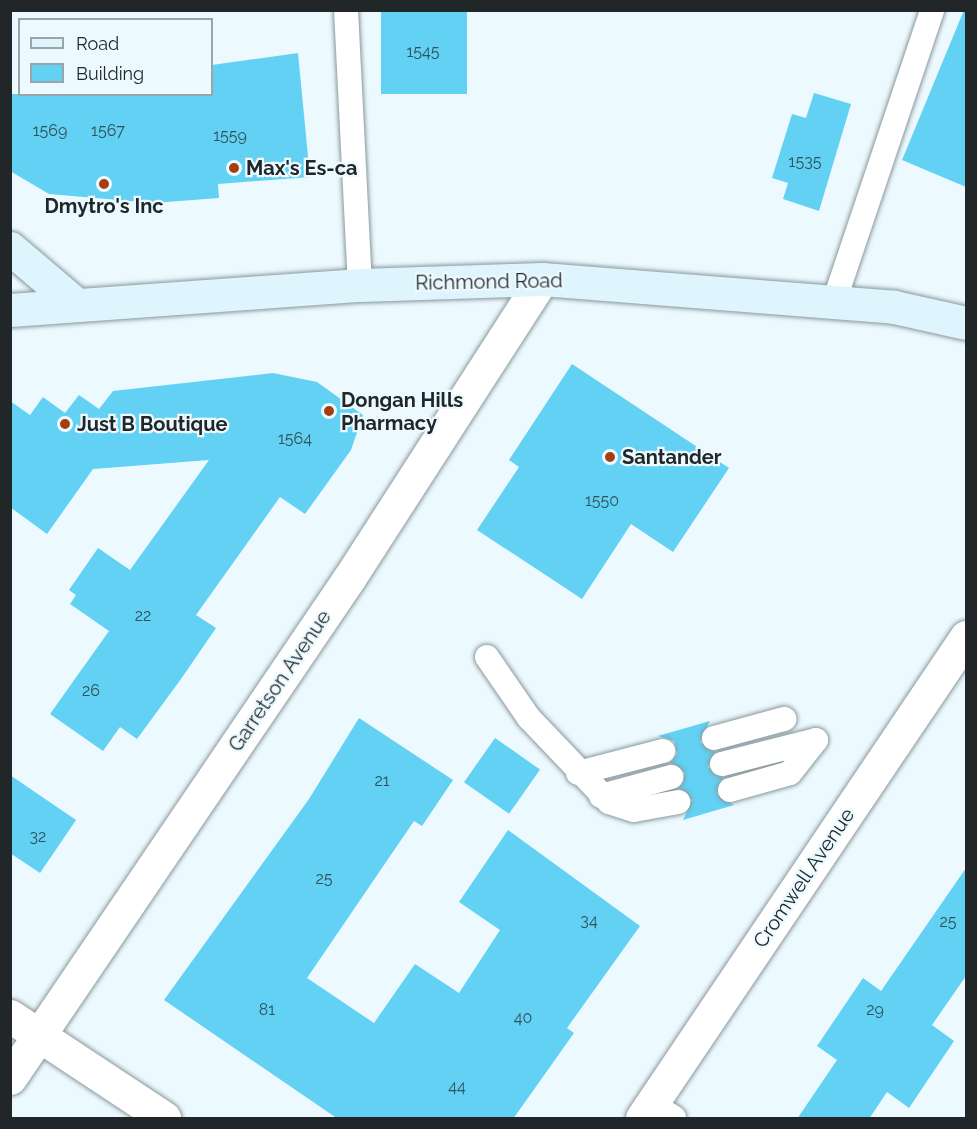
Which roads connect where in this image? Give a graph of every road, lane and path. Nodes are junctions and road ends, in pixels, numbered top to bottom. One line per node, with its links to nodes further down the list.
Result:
1 (346, 10): 5 (lane)
2 (932, 10): 6 (lane)
3 (10, 248): 7 (main road)
4 (542, 279): 5 (main road, Richmond Road); 6 (main road, Richmond Road); 22 (street, Garretson Avenue)
5 (360, 285): 7 (main road, Richmond Road)
6 (834, 302): 9 (main road, Richmond Road)
7 (77, 305): 8 (main road, Richmond Road)
8 (10, 310)
9 (966, 323)
10 (966, 637): 24 (street, Cromwell Avenue)
11 (487, 657): 16 (lane)
12 (784, 719): 13 (lane)
13 (714, 738)
14 (663, 751): 16 (lane)
15 (722, 764): 18 (lane)
16 (578, 773): 19 (lane)
17 (671, 777): 19 (lane)
18 (730, 790)
19 (601, 796): 20 (lane)
20 (678, 802)
21 (10, 1016): 22 (street)
22 (40, 1035): 23 (street, Garretson Avenue); 25 (street)
23 (10, 1078)
24 (656, 1114)
25 (164, 1119)

